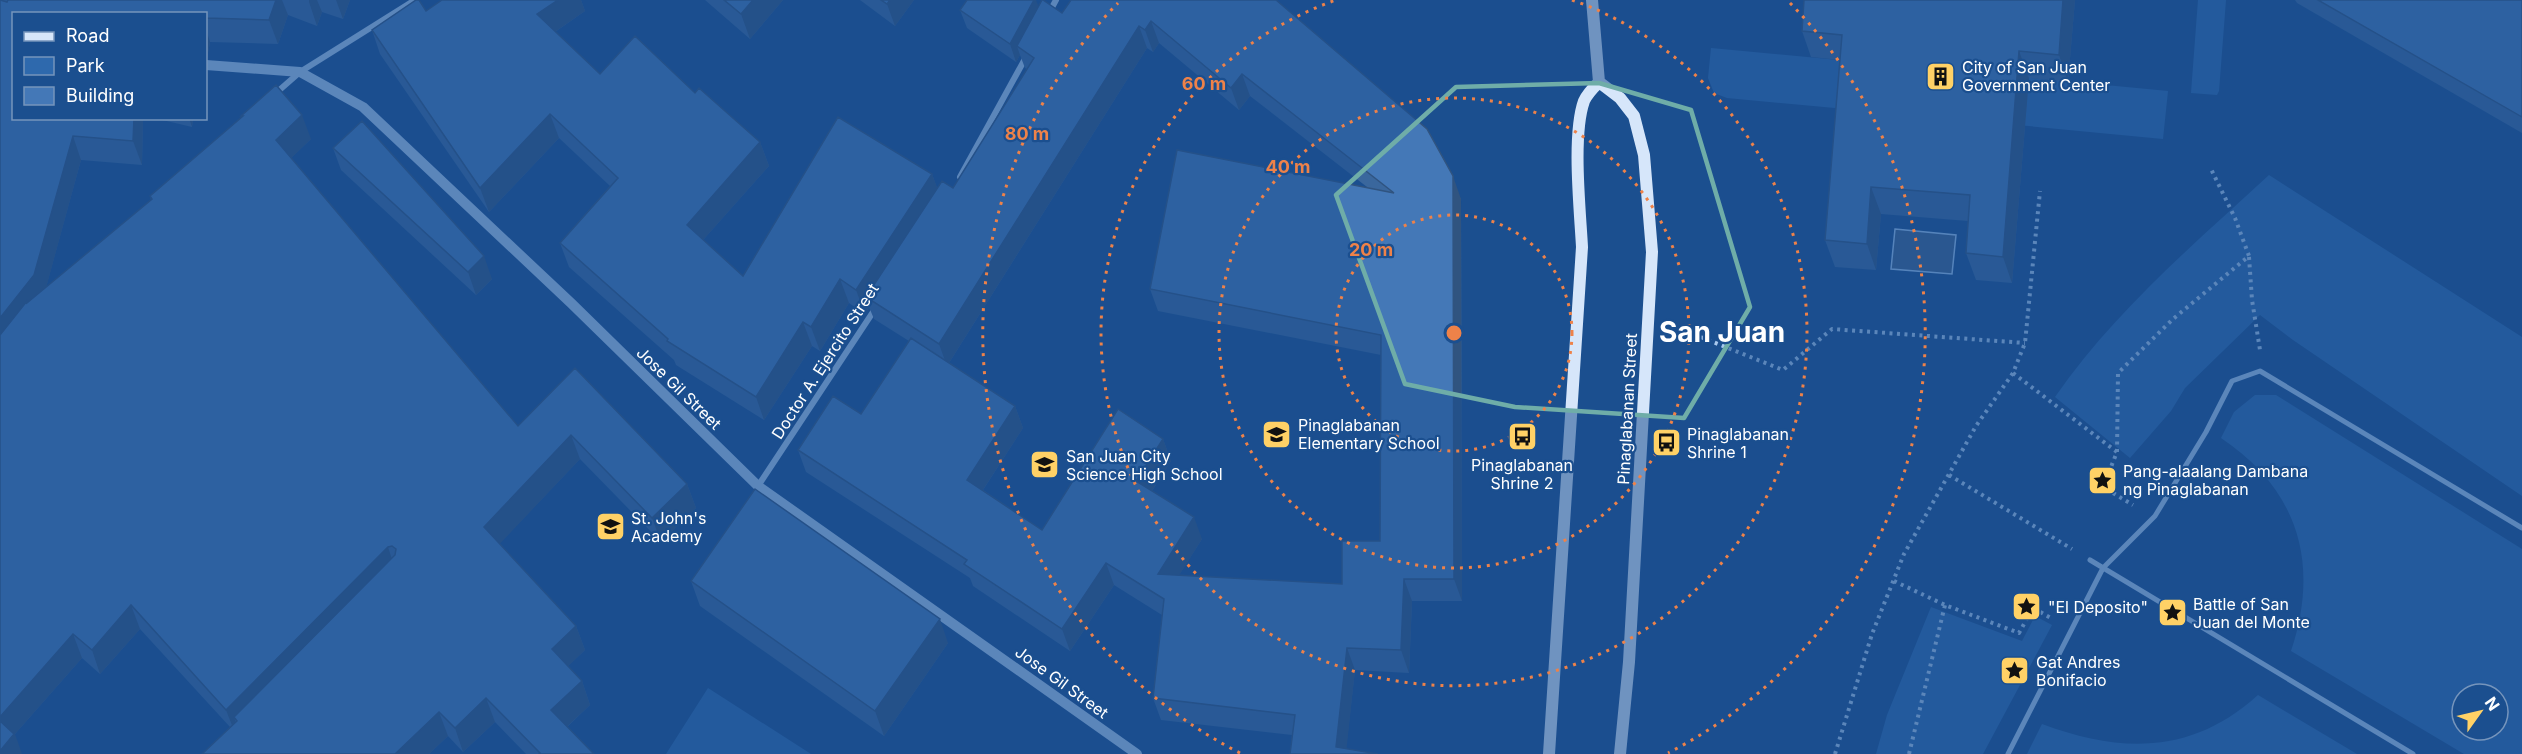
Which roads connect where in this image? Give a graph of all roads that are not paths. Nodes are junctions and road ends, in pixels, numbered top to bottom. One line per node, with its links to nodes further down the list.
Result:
1 (415, 0): 7 (street)
2 (1056, 0): 4 (street)
3 (1592, 0): 8 (main road)
4 (1045, 20)
5 (1029, 51): 10 (street)
6 (207, 65): 7 (street, Jose Gil Street)
7 (300, 72): 9 (street); 12 (street, Jose Gil Street)
8 (1599, 82): 17 (main road); 18 (main road, Pinaglabanan Street)
9 (274, 95)
10 (957, 182)
11 (881, 300): 12 (street, Doctor A. Ejercito Street)
12 (758, 486): 16 (street, Jose Gil Street)
13 (2522, 528): 15 (street)
14 (2090, 560): 15 (street)
15 (2103, 568): 19 (street); 20 (street)
16 (1137, 754)
17 (1550, 754)
18 (1620, 754)
19 (2008, 754)
20 (2414, 754)

